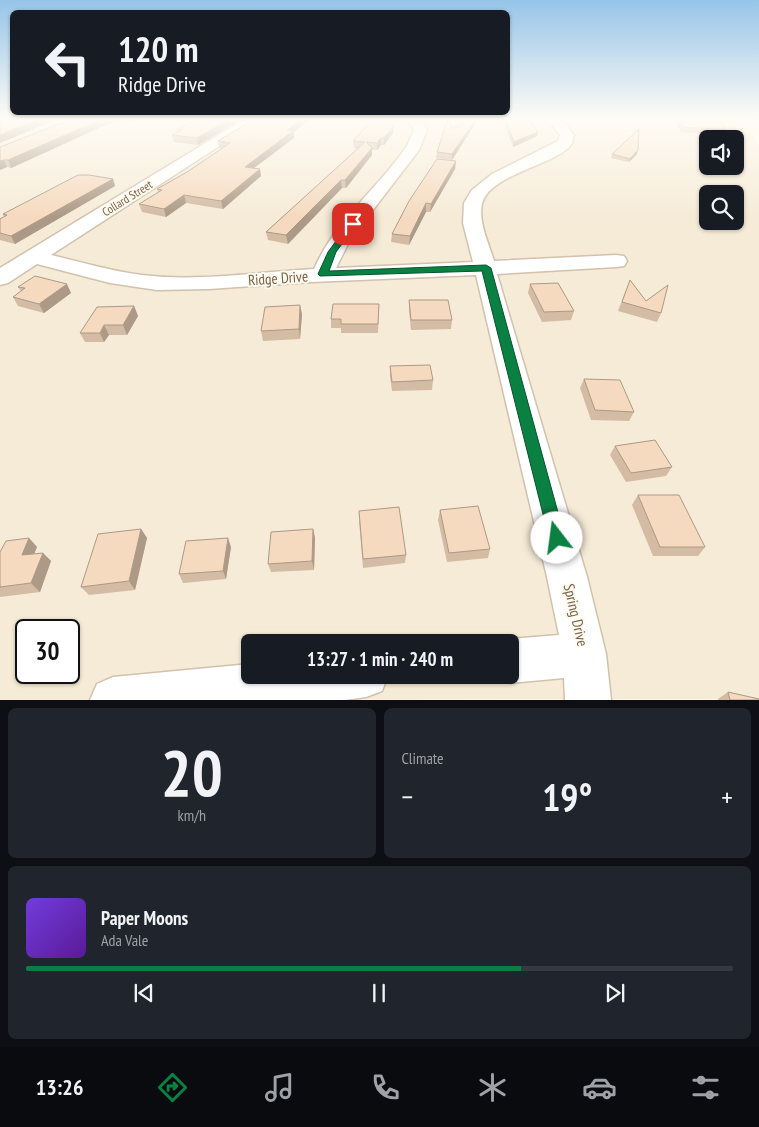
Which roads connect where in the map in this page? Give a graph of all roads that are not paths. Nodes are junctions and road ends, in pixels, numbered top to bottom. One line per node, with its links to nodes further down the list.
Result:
1 (202, 152): 4 (street, Collard Street)
2 (411, 152): 7 (street)
3 (550, 152): 6 (street, Spring Drive)
4 (33, 257): 7 (street, Ridge Drive); 8 (street, Collard Street)
5 (616, 261): 6 (street, Ridge Drive)
6 (486, 268): 7 (street, Ridge Drive); 9 (street, Spring Drive)
7 (323, 274)
8 (0, 278)
9 (584, 654): 10 (street); 13 (street, Spring Drive)
10 (519, 660)
11 (275, 684): 12 (street)
12 (113, 700)
13 (588, 700)

